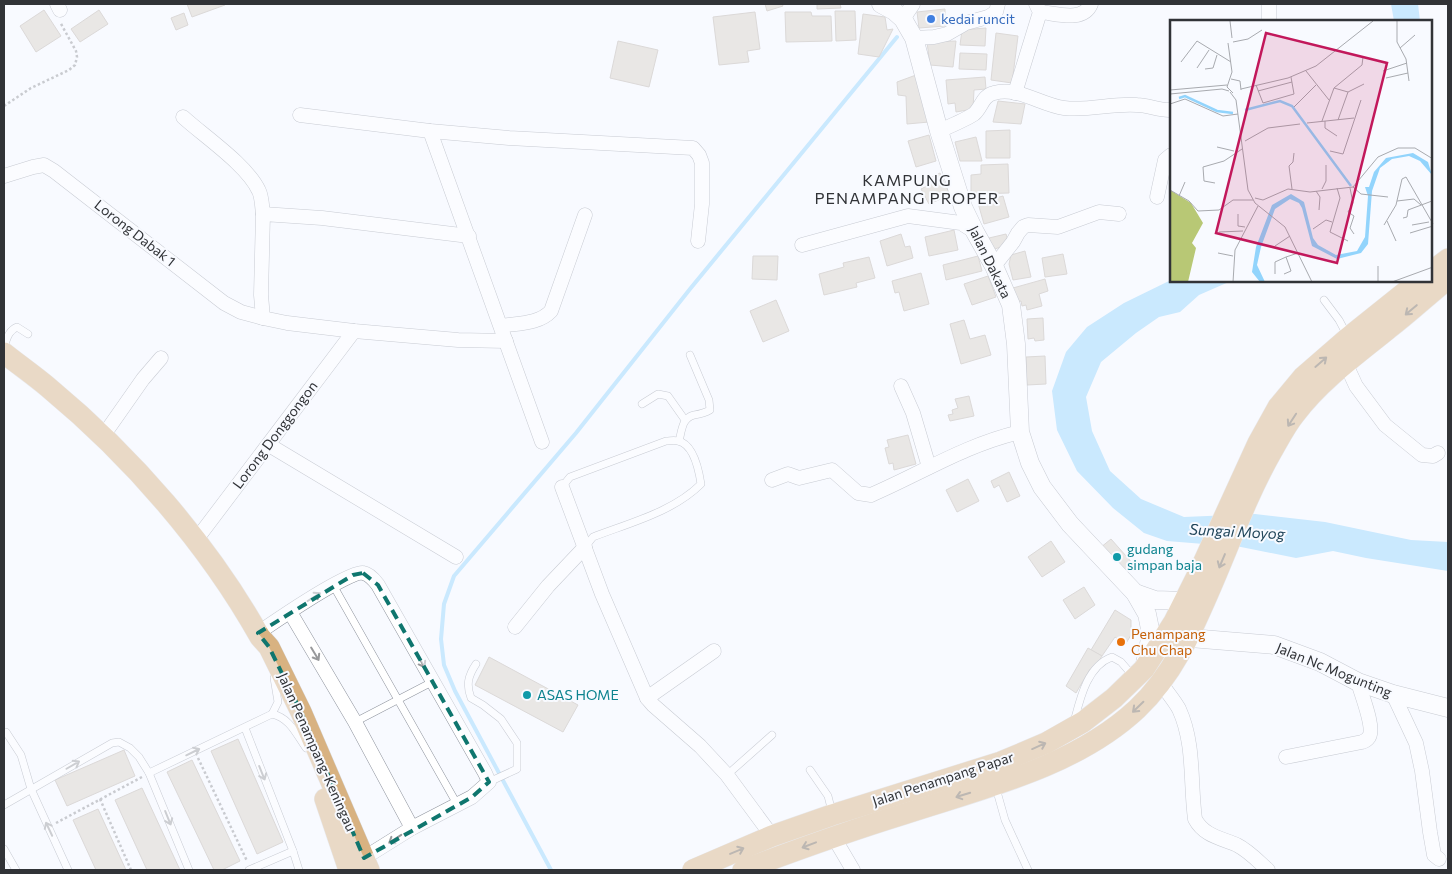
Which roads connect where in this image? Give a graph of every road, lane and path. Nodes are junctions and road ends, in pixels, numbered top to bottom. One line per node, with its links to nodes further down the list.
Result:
1 (881, 4): 8 (street, Jalan Dakata)
2 (913, 4): 8 (street)
3 (998, 4): 10 (street)
4 (1091, 4): 7 (street)
5 (1270, 4): 9 (street)
6 (58, 7): 12 (path)
7 (1038, 8): 11 (street)
8 (903, 19): 10 (street, Jalan Dakata)
9 (1269, 20)
10 (914, 38): 17 (street, Jalan Dakata)
11 (1015, 92): 13 (street); 17 (street)
12 (4, 106)
13 (1170, 110)
14 (300, 114): 16 (street)
15 (183, 117): 21 (street)
16 (430, 131): 25 (street); 26 (street)
17 (939, 131): 24 (street, Jalan Dakata)
18 (1170, 156): 20 (street)
19 (4, 176): 33 (street, Lorong Dabak 1)
20 (1157, 197)
21 (263, 214): 25 (street); 33 (street)
22 (1119, 214): 29 (street)
23 (584, 215): 34 (street)
24 (975, 232): 27 (street); 29 (street, Jalan Dakata)
25 (469, 236): 34 (street)
26 (698, 241)
27 (802, 245)
28 (1448, 259): 30 (main road, Jalan Penampang Papar)
29 (994, 266): 47 (street, Jalan Dakata)
30 (1443, 280): 43 (main road, Jalan Penampang Papar, one-way to 43)
31 (1418, 282): 37 (main road, Jalan Penampang Papar)
32 (1324, 300): 37 (lane)
33 (263, 318): 35 (street, Lorong Dabak 1)
34 (501, 326): 38 (street)
35 (354, 330): 38 (street, Lorong Dabak 1); 51 (street, Lorong Donggongon)
36 (28, 334): 39 (lane)
37 (1348, 337): 56 (main road, Jalan Penampang Papar, one-way to 37)
38 (506, 341): 50 (street)
39 (4, 347)
40 (4, 353): 48 (main road, Jalan Penampang-Keningau)
41 (690, 355): 46 (lane)
42 (161, 358): 48 (street)
43 (1345, 362): 52 (street); 56 (main road, Jalan Penampang Papar, one-way to 56)
44 (900, 386): 53 (street)
45 (642, 404): 46 (lane)
46 (685, 420): 49 (lane)
47 (1020, 432): 53 (street); 61 (street, Jalan Dakata)
48 (103, 436): 57 (main road, Jalan Penampang-Keningau)
49 (680, 441): 55 (lane); 58 (lane)
50 (542, 442)
51 (269, 445): 57 (street, Lorong Donggongon); 59 (street)
52 (1438, 453)
53 (929, 467): 54 (street)
54 (772, 480)
55 (562, 487): 58 (street)
56 (1242, 494): 62 (main road, Jalan Penampang Papar); 66 (main road, Jalan Penampang Papar, one-way to 66)
57 (196, 540): 65 (main road, Jalan Penampang-Keningau)
58 (585, 547): 64 (street); 75 (street)
59 (456, 557)
60 (333, 585): 63 (street, one-way to 60); 71 (street, one-way to 71); 76 (lane)
61 (1135, 593): 62 (street); 69 (street, Jalan Dakata)
62 (1185, 601): 69 (main road, Jalan Penampang Papar)
63 (290, 612): 65 (street); 79 (street, one-way to 79)
64 (515, 627)
65 (259, 635): 70 (main road, Jalan Penampang-Keningau); 105 (main road, Jalan Penampang-Keningau)
66 (1190, 638): 72 (street, Jalan Nc Mogunting); 73 (main road, Jalan Penampang Papar)
67 (714, 651): 75 (street)
68 (476, 664): 90 (lane)
69 (1139, 674): 81 (main road, Jalan Penampang Papar); 81 (lane)
70 (274, 678): 78 (lane); 84 (main road, Jalan Penampang-Keningau)
71 (432, 682): 76 (lane); 90 (street)
72 (1358, 682): 74 (street, Jalan Nc Mogunting); 86 (street)
73 (1161, 683): 91 (main road, Jalan Penampang Papar, one-way to 91); 116 (street)
74 (1392, 694): 77 (street, Jalan Nc Mogunting); 103 (street)
75 (647, 698): 89 (street)
76 (397, 700): 79 (lane); 94 (lane)
77 (1448, 708)
78 (272, 714): 80 (lane); 84 (lane)
79 (354, 722): 98 (street)
80 (244, 728): 85 (lane); 102 (lane, one-way to 102)
81 (1072, 728): 96 (main road, Jalan Penampang Papar, one-way to 81)
82 (4, 732): 92 (lane)
83 (772, 735): 89 (lane)
84 (306, 748): 105 (main road, Jalan Penampang-Keningau)
85 (195, 752): 88 (lane, one-way to 85); 110 (path)
86 (1286, 757)
87 (810, 770): 96 (lane)
88 (149, 773): 92 (lane, one-way to 88); 93 (path); 109 (lane, one-way to 109)
89 (727, 775): 99 (street)
90 (489, 782): 94 (street)
91 (996, 785): 100 (main road, Jalan Penampang Papar, one-way to 100); 115 (lane)
92 (31, 789): 95 (lane); 97 (lane)
93 (100, 799): 97 (path); 108 (path)
94 (458, 804): 98 (street)
95 (4, 805)
96 (832, 815): 99 (main road, Jalan Penampang Papar)
97 (48, 827): 107 (lane, one-way to 97)
98 (412, 828): 105 (street, one-way to 105)
99 (772, 836): 112 (main road, Jalan Penampang Papar, one-way to 99)
100 (833, 836): 113 (main road, Jalan Penampang Papar, one-way to 113); 114 (street)
101 (4, 849): 104 (lane)
102 (293, 850): 110 (lane); 111 (lane)
103 (1439, 859)
104 (8, 861): 106 (lane)
105 (361, 866)
106 (16, 870)
107 (67, 870)
108 (132, 870)
109 (189, 870)
110 (250, 870)
111 (299, 870)
112 (693, 870)
113 (743, 870)
114 (853, 870)
115 (1028, 870)
116 (1268, 870)

